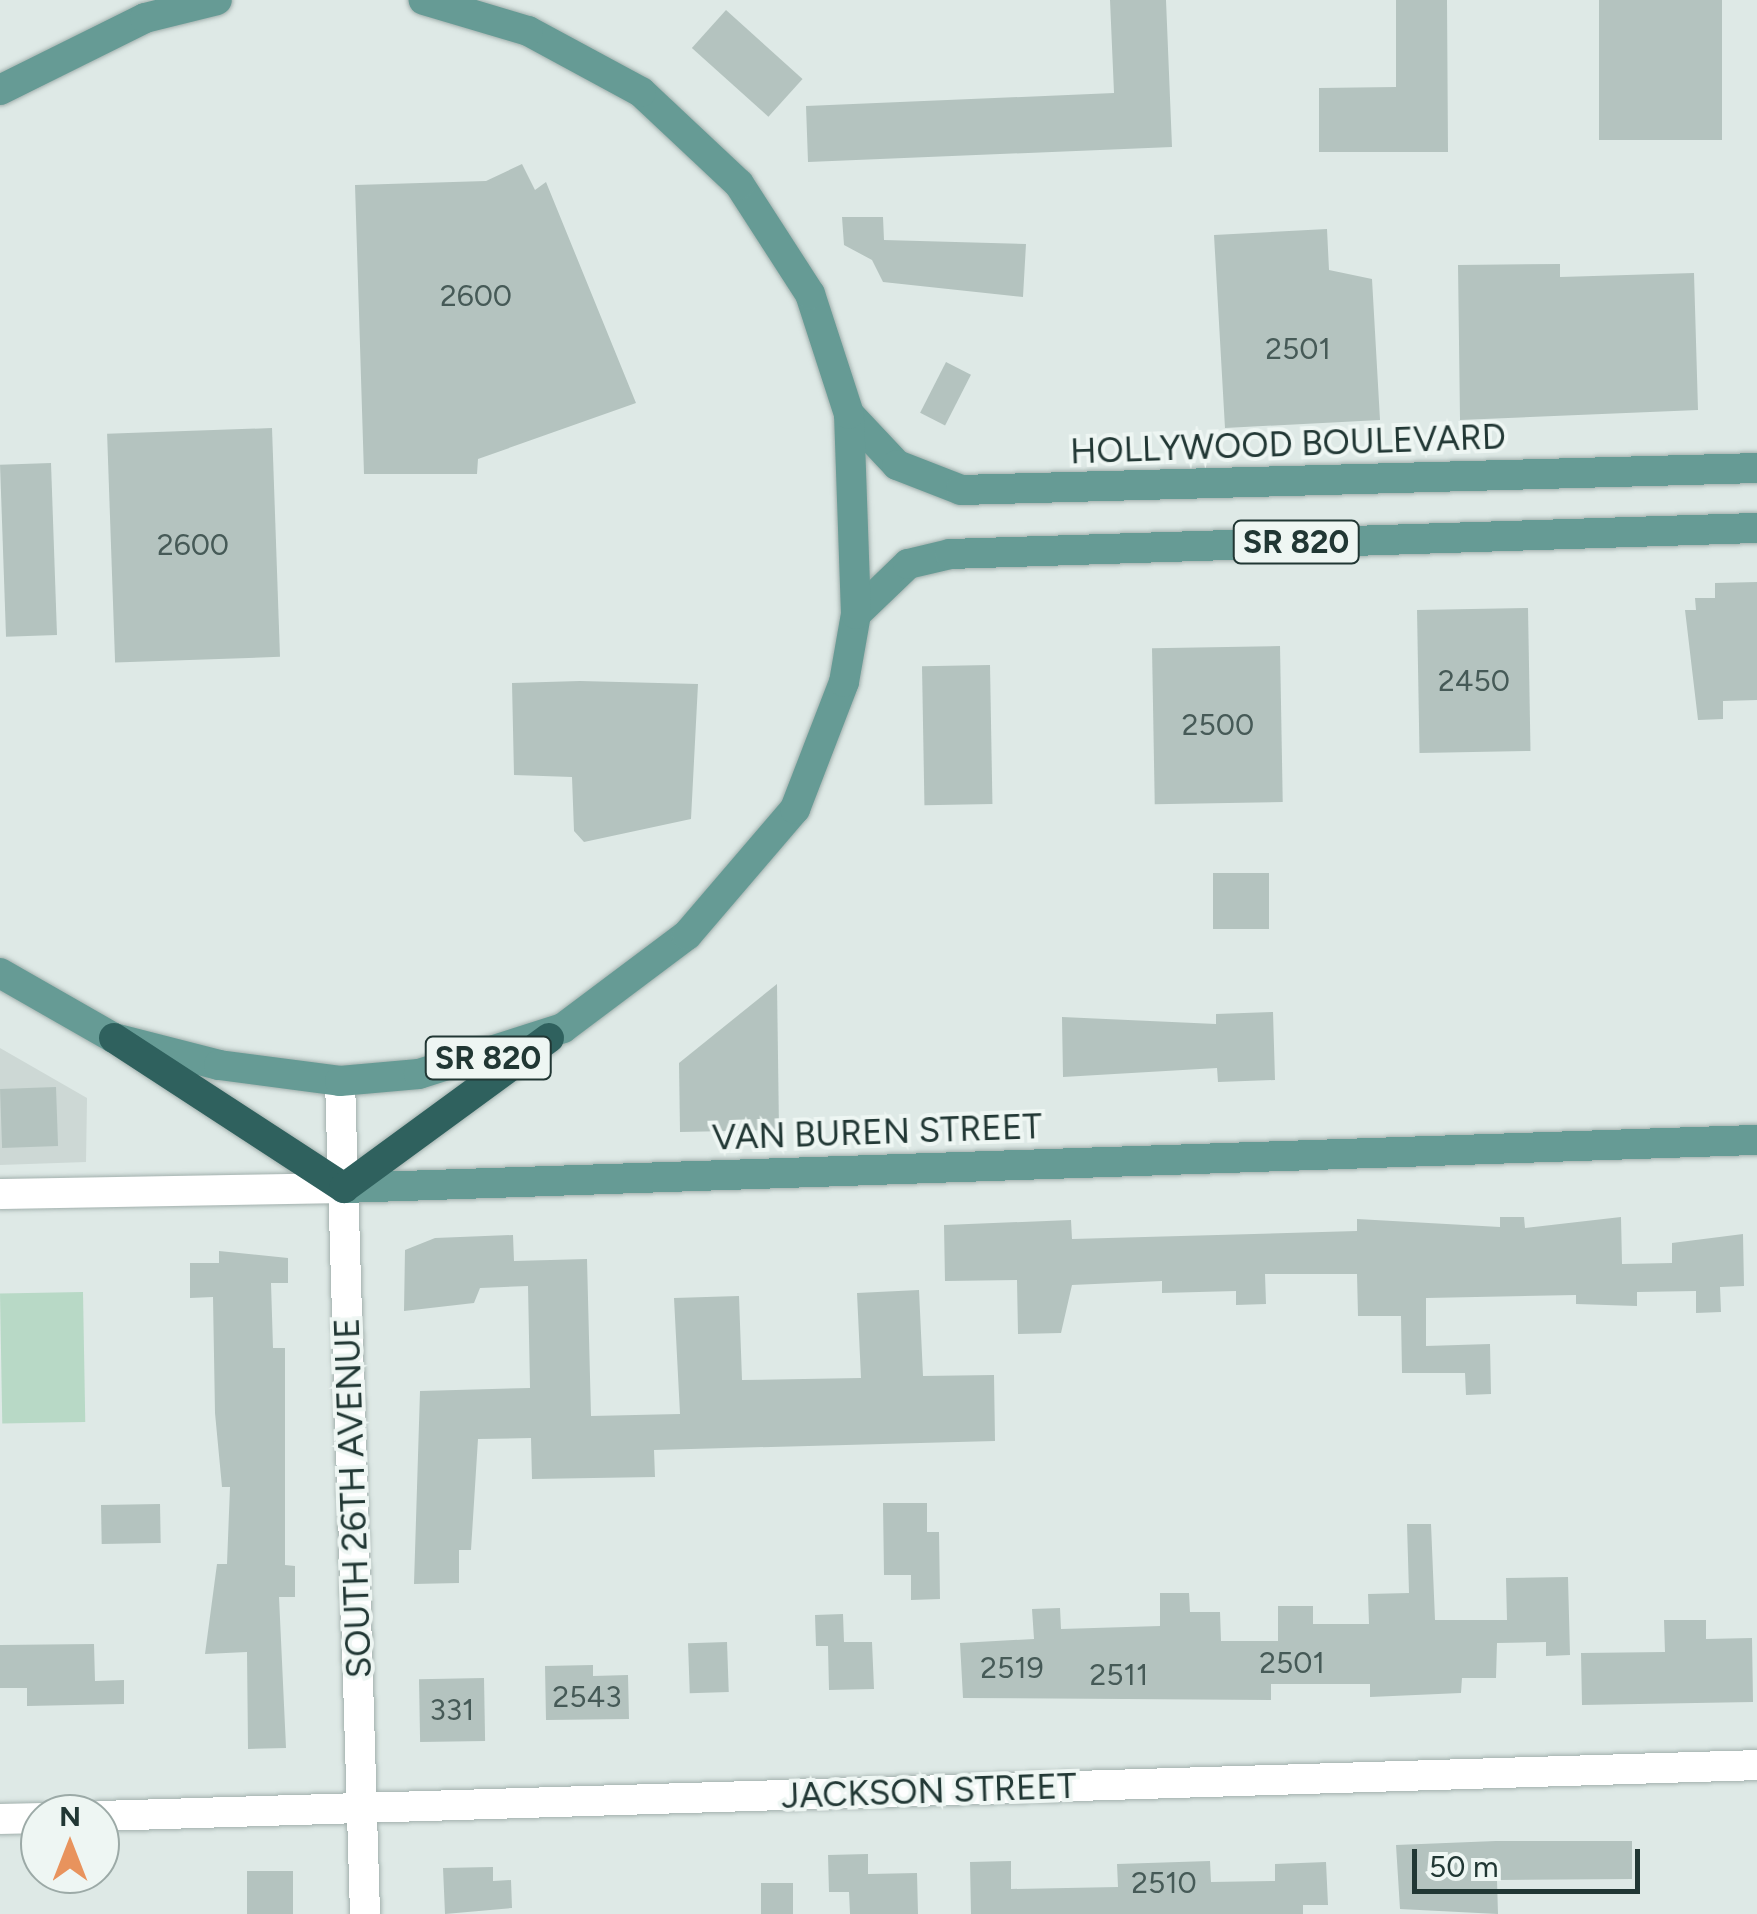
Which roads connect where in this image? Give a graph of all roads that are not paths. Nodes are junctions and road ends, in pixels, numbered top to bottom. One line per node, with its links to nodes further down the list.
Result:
1 (217, 0): 3 (main road)
2 (440, 2): 5 (main road, SR 820)
3 (169, 6): 4 (main road)
4 (0, 90)
5 (848, 414): 6 (main road, HOLLYWOOD BOULEVARD / SR 820); 8 (main road)
6 (1757, 468)
7 (1757, 528): 8 (main road, SR 820)
8 (856, 614): 11 (main road, SR 820)
9 (0, 973): 10 (main road, SR 820)
10 (114, 1038): 12 (main road, SR 820); 14 (highway)
11 (549, 1038): 12 (main road, SR 820); 14 (highway)
12 (340, 1081): 14 (street, SOUTH 26TH AVENUE)
13 (1757, 1140): 14 (main road, VAN BUREN STREET)
14 (344, 1188): 15 (street, VAN BUREN STREET); 17 (street, SOUTH 26TH AVENUE)
15 (0, 1194)
16 (1757, 1765): 17 (street, JACKSON STREET)
17 (362, 1808): 18 (street, JACKSON STREET); 19 (street, SOUTH 26TH AVENUE)
18 (120, 1815)
19 (366, 1914)

